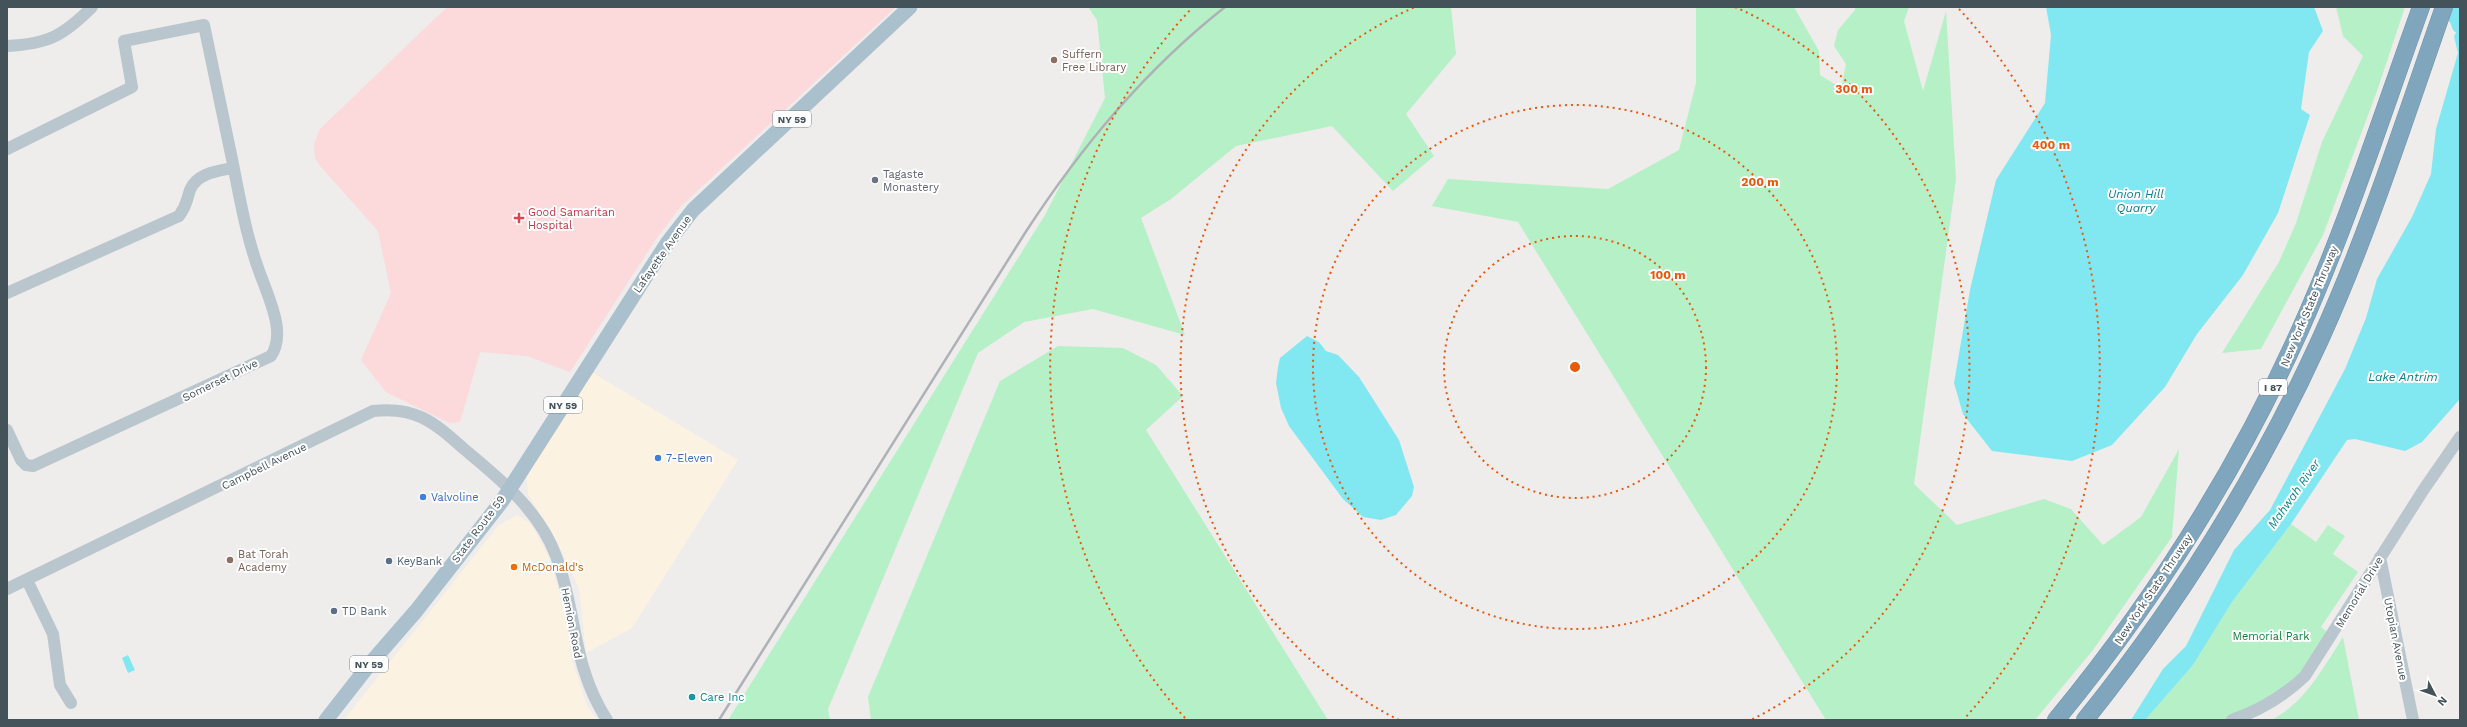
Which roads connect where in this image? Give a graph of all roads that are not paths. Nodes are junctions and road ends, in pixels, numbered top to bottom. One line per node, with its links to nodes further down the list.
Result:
1 (92, 7): 5 (street)
2 (910, 7): 11 (main road, Lafayette Avenue / NY 59)
3 (2444, 7): 19 (highway, New York State Thruway / I 87)
4 (2419, 11): 18 (highway, New York State Thruway / I 87)
5 (7, 46)
6 (7, 149): 7 (street, Somerset Drive)
7 (233, 168): 8 (street); 9 (street, Somerset Drive)
8 (7, 293)
9 (7, 430)
10 (2460, 437): 12 (street, Memorial Drive)
11 (509, 487): 13 (street, Campbell Avenue); 16 (main road, State Route 59 / NY 59); 17 (street, Hemion Road)
12 (2380, 557): 20 (street, Memorial Drive); 21 (street, Utopian Avenue)
13 (26, 580): 14 (street, Campbell Avenue); 15 (street)
14 (7, 589)
15 (71, 703)
16 (326, 720)
17 (606, 720)
18 (2056, 720)
19 (2085, 720)
20 (2232, 720)
21 (2413, 720)

